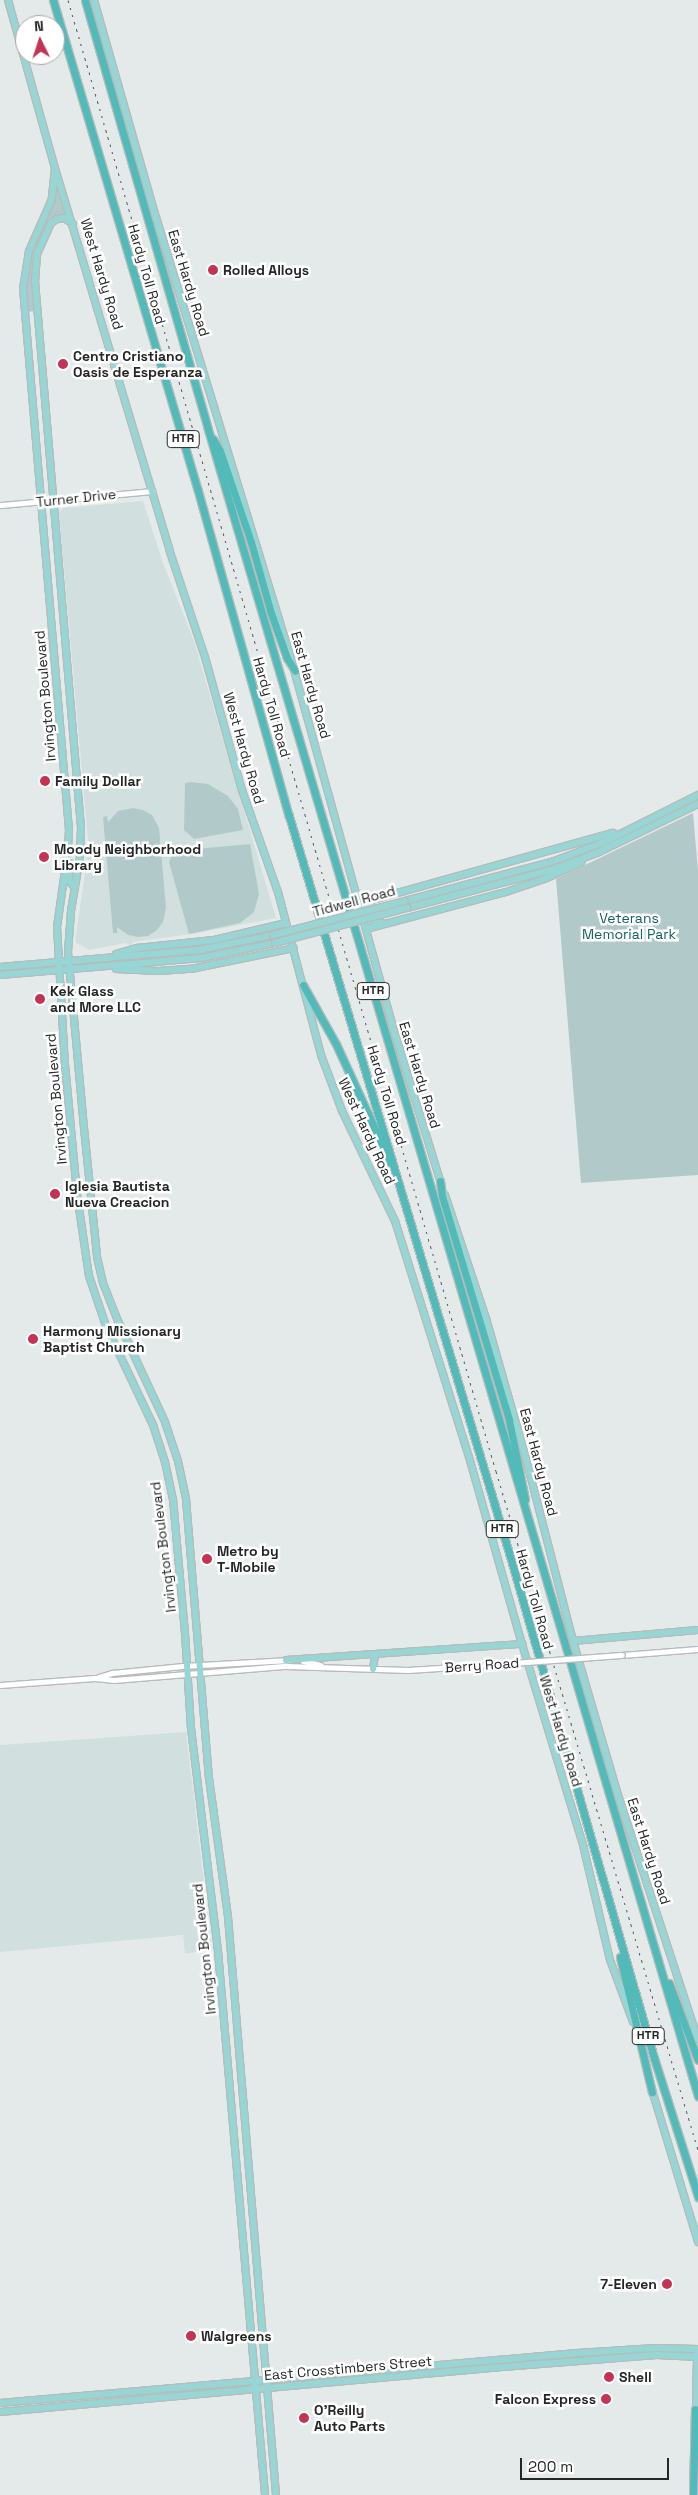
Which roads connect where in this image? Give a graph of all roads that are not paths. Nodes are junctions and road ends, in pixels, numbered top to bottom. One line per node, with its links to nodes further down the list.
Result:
1 (8, 0): 5 (main road, West Hardy Road)
2 (53, 0): 51 (highway, Hardy Toll Road / HTR)
3 (85, 0): 11 (highway, Hardy Toll Road / HTR)
4 (94, 0): 20 (main road, East Hardy Road)
5 (56, 168): 6 (main road, West Hardy Road); 7 (main road, Irvington Boulevard)
6 (74, 224): 8 (main road, Irvington Boulevard); 14 (main road, West Hardy Road)
7 (29, 251): 8 (main road); 10 (main road, Irvington Boulevard)
8 (37, 254): 9 (main road, Irvington Boulevard)
9 (38, 320): 10 (main road); 12 (main road, Irvington Boulevard)
10 (26, 321): 13 (main road, Irvington Boulevard)
11 (207, 426): 20 (highway); 52 (highway, Hardy Toll Road / HTR)
12 (48, 433): 13 (main road); 15 (main road, Irvington Boulevard)
13 (36, 435): 16 (main road, Irvington Boulevard)
14 (152, 491): 15 (street, Turner Drive); 33 (main road, West Hardy Road)
15 (54, 500): 16 (street, Turner Drive); 19 (main road, Irvington Boulevard)
16 (41, 502): 17 (street, Turner Drive); 18 (main road, Irvington Boulevard)
17 (0, 505)
18 (49, 590): 19 (main road); 22 (main road, Irvington Boulevard)
19 (61, 590): 21 (main road, Irvington Boulevard)
20 (295, 671): 32 (main road, East Hardy Road)
21 (69, 680): 22 (main road); 23 (main road, Irvington Boulevard)
22 (56, 682): 24 (main road, Irvington Boulevard)
23 (75, 754): 24 (main road); 30 (main road, Irvington Boulevard)
24 (63, 756): 28 (main road, Irvington Boulevard)
25 (698, 795): 27 (main road, Tidwell Road)
26 (698, 804): 29 (main road, Tidwell Road)
27 (638, 825): 31 (main road); 39 (main road, Tidwell Road, bridge)
28 (68, 849): 30 (main road); 41 (main road, Irvington Boulevard)
29 (599, 852): 34 (main road); 43 (main road, Tidwell Road, bridge)
30 (75, 888): 40 (main road, Irvington Boulevard)
31 (372, 900): 32 (main road); 34 (main road)
32 (358, 904): 36 (main road, East Hardy Road)
33 (286, 923): 35 (main road); 37 (main road, West Hardy Road)
34 (385, 924): 36 (main road)
35 (272, 926): 38 (main road); 39 (main road)
36 (366, 929): 50 (main road, East Hardy Road)
37 (294, 948): 38 (main road); 47 (main road, West Hardy Road)
38 (278, 952): 43 (main road)
39 (100, 959): 40 (main road, Tidwell Road)
40 (69, 962): 41 (main road, Tidwell Road); 44 (main road, Irvington Boulevard)
41 (58, 963): 42 (main road, Tidwell Road); 45 (main road, Irvington Boulevard)
42 (0, 967)
43 (97, 968): 44 (main road, Tidwell Road)
44 (70, 970): 45 (main road, Tidwell Road); 48 (main road, Irvington Boulevard)
45 (58, 971): 46 (main road, Tidwell Road); 49 (main road, Irvington Boulevard)
46 (0, 975)
47 (303, 986): 51 (highway); 55 (main road, West Hardy Road)
48 (77, 1044): 49 (main road); 59 (main road, Irvington Boulevard)
49 (64, 1045): 60 (main road, Irvington Boulevard)
50 (440, 1181): 52 (highway); 54 (main road, East Hardy Road)
51 (400, 1184): 69 (highway, Hardy Toll Road / HTR)
52 (537, 1555): 70 (highway, Hardy Toll Road / HTR)
53 (698, 1630): 54 (main road)
54 (573, 1641): 71 (main road, East Hardy Road)
55 (522, 1644): 57 (main road); 73 (main road, West Hardy Road)
56 (698, 1649): 62 (street, Berry Road, bridge)
57 (375, 1655): 58 (main road); 62 (main road)
58 (286, 1660): 59 (street, Berry Road); 61 (street, Berry Road)
59 (198, 1665): 60 (street, Berry Road); 63 (main road, Irvington Boulevard)
60 (187, 1666): 64 (main road, Irvington Boulevard); 65 (street, Berry Road)
61 (326, 1666): 62 (street, Berry Road); 63 (street, Berry Road)
62 (373, 1669)
63 (199, 1674): 64 (street, Berry Road); 68 (main road, Irvington Boulevard)
64 (188, 1675): 65 (street, Berry Road); 67 (main road, Irvington Boulevard)
65 (95, 1678): 66 (street, Berry Road)
66 (0, 1685)
67 (202, 1828): 68 (main road); 82 (main road, Irvington Boulevard)
68 (218, 1842): 81 (main road, Irvington Boulevard)
69 (600, 1874): 73 (highway); 75 (highway, Hardy Toll Road / HTR)
70 (655, 1951): 72 (highway); 74 (highway, Hardy Toll Road / HTR)
71 (698, 2039)
72 (698, 2060)
73 (652, 2092): 76 (main road, West Hardy Road)
74 (698, 2096)
75 (698, 2197)
76 (698, 2242)
77 (637, 2349): 78 (main road, East Crosstimbers Street); 79 (main road); 80 (main road, East Crosstimbers Street)
78 (697, 2354): 79 (main road, East Crosstimbers Street); 87 (main road)
79 (636, 2357): 80 (main road, East Crosstimbers Street)
80 (501, 2363): 81 (main road, East Crosstimbers Street)
81 (267, 2384): 82 (main road, East Crosstimbers Street); 91 (main road, Irvington Boulevard)
82 (256, 2385): 83 (main road, East Crosstimbers Street); 90 (main road, Irvington Boulevard)
83 (100, 2398): 84 (main road, East Crosstimbers Street); 86 (main road, East Crosstimbers Street)
84 (34, 2400): 85 (main road, East Crosstimbers Street); 86 (main road)
85 (0, 2403)
86 (35, 2408): 88 (main road, East Crosstimbers Street)
87 (695, 2409): 89 (main road); 94 (highway)
88 (0, 2412)
89 (698, 2418)
90 (261, 2434): 91 (main road); 92 (main road, Irvington Boulevard)
91 (271, 2434): 93 (main road, Irvington Boulevard)
92 (266, 2495)
93 (276, 2495)
94 (693, 2495)

